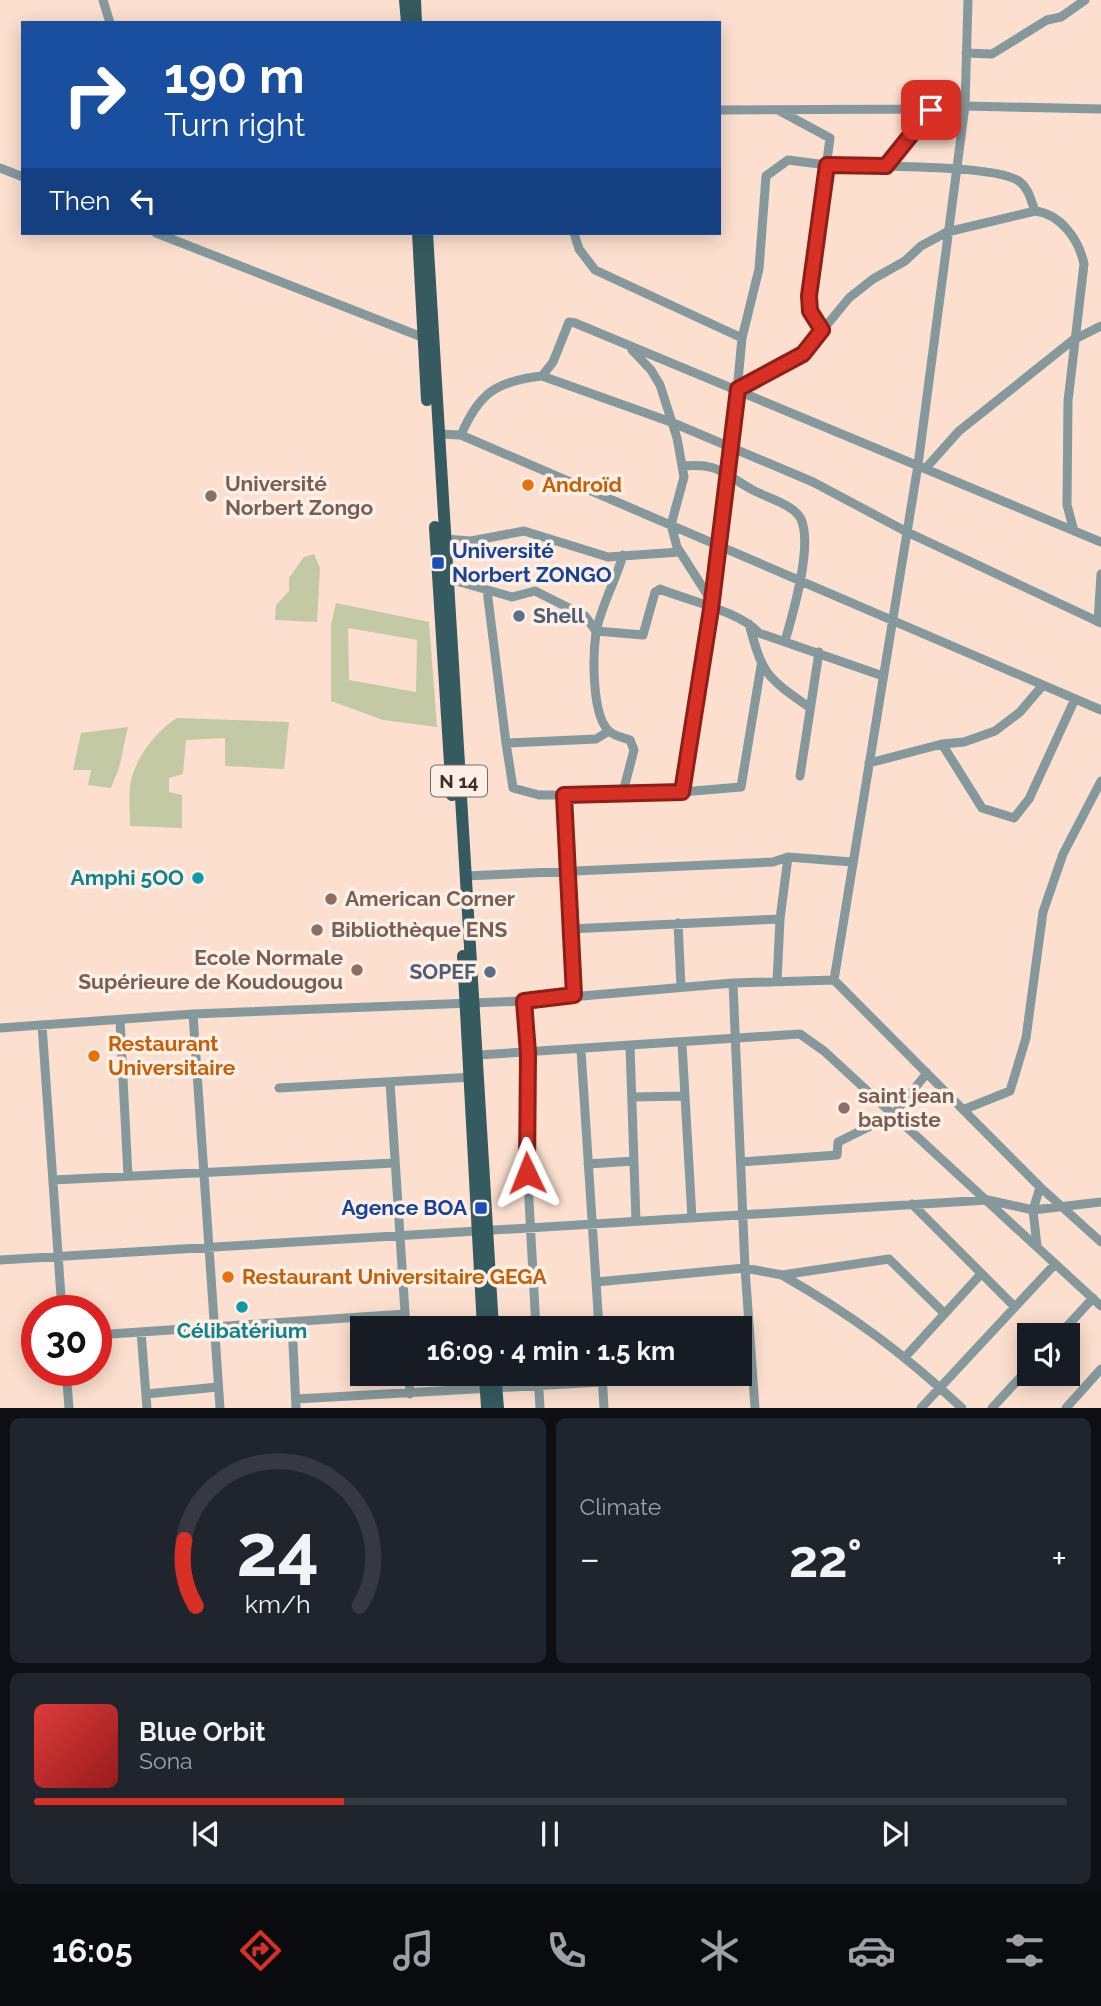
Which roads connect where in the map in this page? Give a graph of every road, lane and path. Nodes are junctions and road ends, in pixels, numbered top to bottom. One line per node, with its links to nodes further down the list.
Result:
1 (103, 0): 6 (street)
2 (405, 0): 7 (main road)
3 (415, 0): 8 (main road)
4 (968, 0): 9 (street)
5 (1085, 0): 9 (street)
6 (109, 21)
7 (407, 21)
8 (416, 21)
9 (966, 53): 10 (street)
10 (965, 106): 11 (street); 14 (street); 18 (street)
11 (1101, 109)
12 (721, 110): 13 (street)
13 (778, 110): 14 (street); 15 (street)
14 (931, 110): 16 (street)
15 (827, 165): 16 (street); 27 (street); 28 (street)
16 (886, 166): 18 (street)
17 (0, 168): 19 (street)
18 (955, 170): 20 (street); 21 (street)
19 (21, 176)
20 (1035, 211): 21 (street); 30 (street)
21 (947, 232): 27 (street); 39 (street)
22 (161, 235): 29 (street)
23 (418, 235): 29 (main road, N 14)
24 (427, 235): 29 (main road, N 14)
25 (575, 235): 28 (street)
26 (1101, 326): 30 (street)
27 (822, 330): 33 (street)
28 (742, 338): 33 (street)
29 (428, 340): 35 (main road, N 14); 88 (main road, N 14)
30 (1073, 340): 39 (street); 42 (street)
31 (630, 347): 32 (street); 33 (street); 34 (street)
32 (542, 376): 34 (street); 36 (street)
33 (738, 389): 37 (street); 39 (street)
34 (671, 422): 37 (street); 38 (street)
35 (438, 434): 36 (street); 44 (main road, N 14)
36 (461, 435): 41 (street)
37 (731, 447): 40 (street); 43 (street)
38 (682, 466): 40 (street); 41 (street)
39 (922, 467): 42 (street); 43 (street)
40 (729, 477): 46 (street); 51 (street)
41 (671, 525): 46 (street); 47 (street)
42 (1074, 531): 45 (street)
43 (907, 532): 54 (street); 56 (street)
44 (444, 539): 48 (street); 50 (main road, N 14)
45 (1101, 542)
46 (719, 545): 51 (street); 53 (street)
47 (680, 552): 48 (street); 53 (street)
48 (623, 555): 57 (street)
49 (1101, 574): 56 (street)
50 (446, 578): 52 (street); 78 (main road, N 14)
51 (799, 580): 54 (street); 58 (street)
52 (487, 590): 57 (street); 67 (street)
53 (712, 606): 55 (street); 57 (street); 73 (street)
54 (893, 618): 61 (street); 62 (street)
55 (749, 622): 58 (street); 60 (street)
56 (1100, 622)
57 (596, 631): 66 (street)
58 (785, 641): 59 (street)
59 (819, 652): 61 (street); 64 (street)
60 (761, 666): 64 (street); 73 (street)
61 (883, 676): 69 (street)
62 (1043, 685): 63 (street); 68 (street)
63 (1075, 699): 65 (street); 68 (street)
64 (809, 706): 70 (street)
65 (1101, 710)
66 (609, 732): 67 (street); 72 (street)
67 (506, 743): 74 (street)
68 (942, 744): 69 (street)
69 (869, 764): 76 (street)
70 (800, 776)
71 (1101, 781): 105 (street)
72 (623, 792): 73 (street); 74 (street)
73 (682, 792)
74 (564, 795): 77 (street)
75 (788, 857): 76 (street); 77 (street); 79 (street)
76 (852, 862): 83 (street)
77 (568, 873): 78 (street); 81 (street)
78 (465, 876): 88 (main road, N 14)
79 (779, 919): 80 (street); 82 (street)
80 (678, 923): 81 (street); 85 (street)
81 (570, 929): 86 (street)
82 (777, 981): 83 (street); 84 (street)
83 (834, 981): 99 (street)
84 (733, 983): 85 (street); 93 (street)
85 (681, 987): 86 (street)
86 (574, 995): 87 (street)
87 (524, 1001): 88 (street); 97 (street)
88 (470, 1003): 89 (street); 98 (main road, N 14); 100 (main road, N 14)
89 (192, 1014): 90 (street); 111 (street)
90 (120, 1020): 91 (street); 112 (street)
91 (42, 1025): 92 (street); 113 (street)
92 (0, 1028)
93 (736, 1041): 94 (street); 106 (street); 109 (street)
94 (682, 1044): 95 (street); 103 (street)
95 (630, 1047): 96 (street); 104 (street)
96 (581, 1050): 97 (street); 110 (street)
97 (528, 1053): 98 (street); 124 (street)
98 (479, 1055): 100 (main road, N 14)
99 (927, 1073): 105 (street); 106 (street)
100 (476, 1077): 101 (street); 125 (main road, N 14)
101 (390, 1082): 102 (street); 108 (street)
102 (279, 1088)
103 (685, 1096): 104 (street); 121 (street)
104 (632, 1097): 107 (street)
105 (965, 1109): 114 (street)
106 (893, 1115): 109 (street); 115 (street)
107 (634, 1161): 110 (street); 122 (street)
108 (396, 1163): 111 (street); 126 (street)
109 (741, 1163): 120 (street)
110 (588, 1164): 123 (street)
111 (204, 1171): 112 (street); 129 (street)
112 (128, 1175): 113 (street)
113 (53, 1180): 130 (street)
114 (1040, 1186): 118 (street); 119 (street)
115 (988, 1200): 117 (street); 119 (street); 128 (street)
116 (1101, 1202): 118 (street)
117 (912, 1204): 120 (street); 134 (street)
118 (1062, 1206): 119 (street); 127 (street)
119 (1032, 1210): 128 (street)
120 (743, 1215): 121 (street); 133 (street)
121 (692, 1218): 122 (street)
122 (636, 1221): 123 (street)
123 (592, 1224): 124 (street); 136 (street)
124 (530, 1228): 125 (street); 145 (street)
125 (483, 1231): 126 (street); 143 (main road, N 14); 144 (main road, N 14)
126 (400, 1236): 129 (street); 142 (street)
127 (1101, 1242)
128 (1037, 1246): 132 (street)
129 (209, 1247): 130 (street); 149 (street)
130 (58, 1256): 131 (street); 137 (street)
131 (0, 1260)
132 (1055, 1264): 138 (street); 140 (street)
133 (745, 1268): 135 (street); 136 (street); 174 (street)
134 (981, 1274): 140 (street); 141 (street)
135 (782, 1275): 141 (street); 152 (street)
136 (596, 1282): 146 (street)
137 (61, 1295)
138 (1093, 1298): 139 (street); 148 (street)
139 (1101, 1306)
140 (1015, 1307): 162 (street)
141 (944, 1313): 152 (street)
142 (405, 1314): 147 (street)
143 (482, 1316)
144 (492, 1316)
145 (535, 1316)
146 (598, 1316)
147 (292, 1322): 149 (street); 166 (street)
148 (1070, 1323)
149 (214, 1327): 150 (street); 161 (street)
150 (141, 1332): 151 (street); 164 (street)
151 (112, 1334)
152 (906, 1356): 162 (street)
153 (1101, 1369): 178 (street)
154 (1017, 1381): 177 (street)
155 (67, 1386): 167 (street)
156 (410, 1386): 165 (street)
157 (490, 1386): 163 (main road)
158 (492, 1386): 163 (main road)
159 (539, 1386): 163 (street); 172 (street)
160 (603, 1386): 173 (street)
161 (218, 1387): 164 (street); 169 (street)
162 (940, 1387): 175 (street); 176 (street)
163 (491, 1389): 165 (street); 170 (main road); 171 (main road)
164 (146, 1394): 168 (street)
165 (410, 1394): 166 (street)
166 (296, 1403)
167 (69, 1408)
168 (147, 1408)
169 (220, 1408)
170 (487, 1408)
171 (498, 1408)
172 (540, 1408)
173 (604, 1408)
174 (755, 1408)
175 (921, 1408)
176 (962, 1408)
177 (992, 1408)
178 (1066, 1408)

